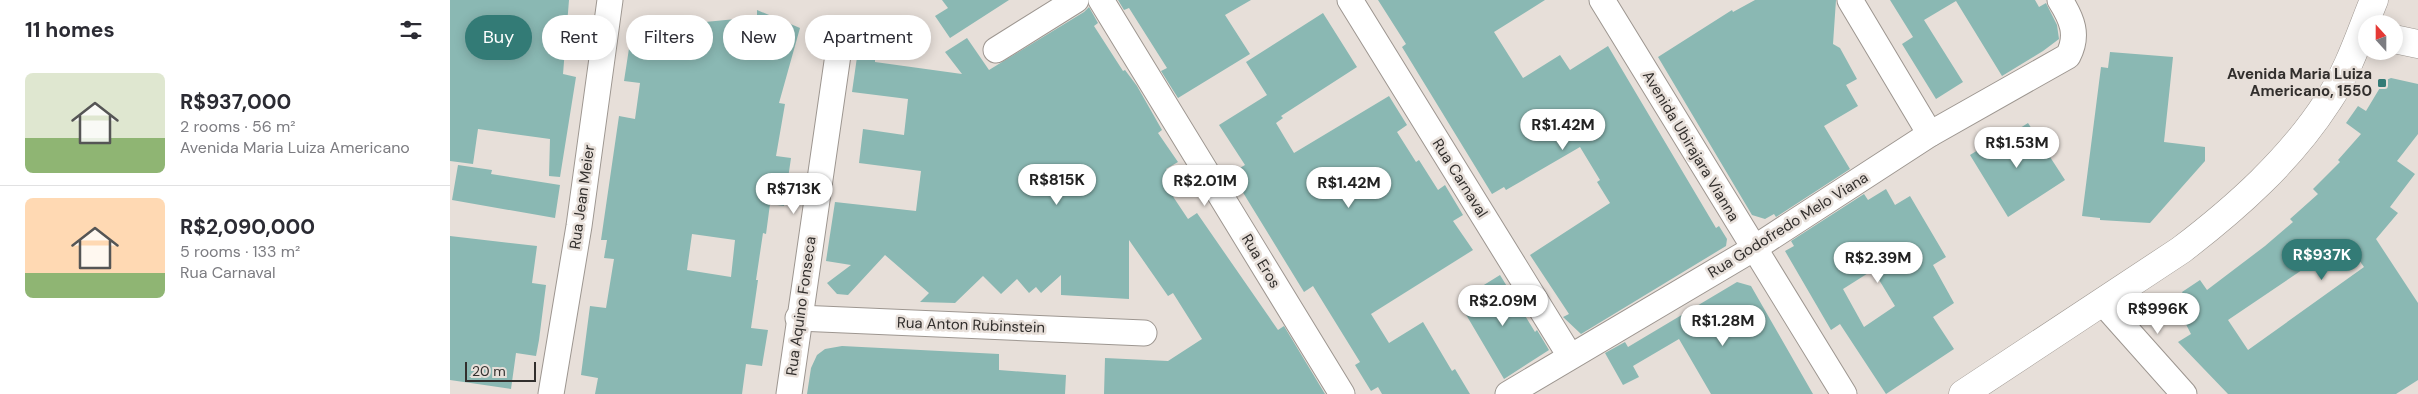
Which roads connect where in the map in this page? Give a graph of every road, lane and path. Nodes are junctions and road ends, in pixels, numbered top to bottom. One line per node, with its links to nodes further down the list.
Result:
1 (610, 0): 21 (street, Rua Jean Meier)
2 (1076, 0): 13 (street)
3 (1101, 0): 23 (street, Rua Eros)
4 (1350, 0): 20 (street, Rua Carnaval)
5 (1602, 0): 16 (street, Avenida Ubirajara Vianna)
6 (1850, 0): 15 (street)
7 (2060, 0): 15 (street, Rua Godofredo Melo Viana)
8 (2374, 0): 9 (main road)
9 (2369, 15)
10 (2403, 40): 11 (main road)
11 (2418, 44)
12 (2358, 45): 17 (main road)
13 (996, 50)
14 (837, 60): 18 (street, Rua Aquino Fonseca)
15 (1930, 134): 16 (street, Rua Godofredo Melo Viana)
16 (1753, 249): 20 (street, Rua Godofredo Melo Viana); 25 (street, Avenida Ubirajara Vianna)
17 (2102, 302): 26 (main road); 27 (street)
18 (798, 318): 19 (street, Rua Anton Rubinstein); 22 (street, Rua Aquino Fonseca)
19 (1144, 333)
20 (1570, 356): 24 (street, Rua Godofredo Melo Viana)
21 (551, 394)
22 (789, 394)
23 (1342, 394)
24 (1508, 394)
25 (1844, 394)
26 (1963, 394)
27 (2184, 394)

